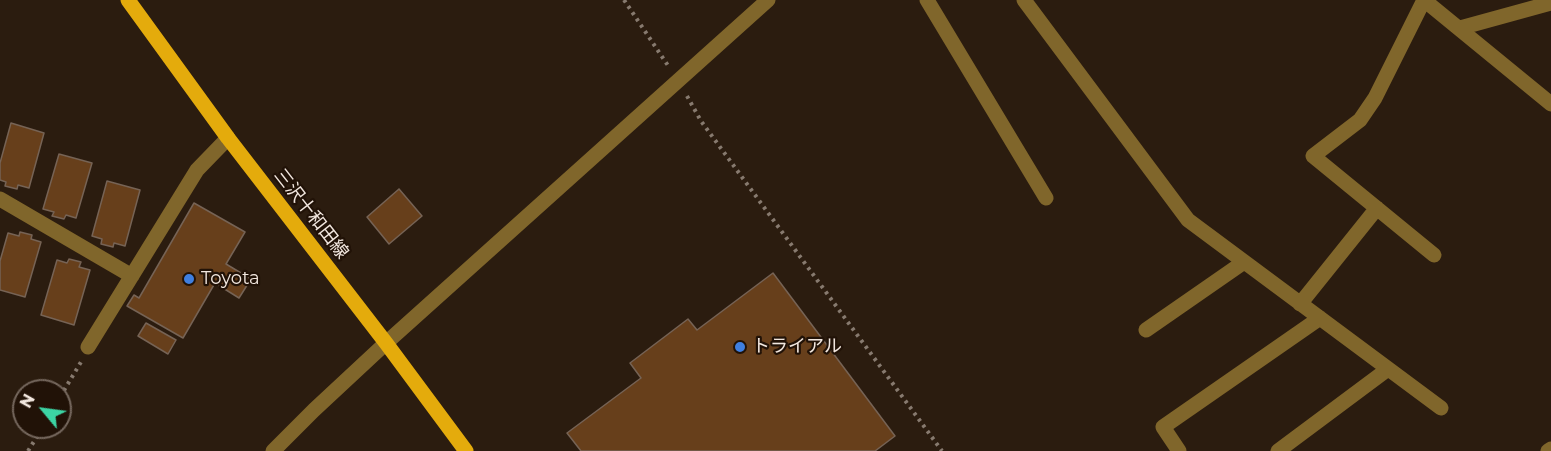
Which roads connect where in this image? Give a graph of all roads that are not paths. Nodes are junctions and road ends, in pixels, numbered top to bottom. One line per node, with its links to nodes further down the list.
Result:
1 (128, 0): 9 (main road, 三沢十和田線)
2 (768, 0): 19 (street)
3 (927, 0): 10 (street)
4 (1024, 0): 14 (street)
5 (1424, 0): 7 (street); 12 (street)
6 (1551, 3): 7 (street)
7 (1460, 28): 8 (street)
8 (1551, 104)
9 (228, 138): 15 (street); 19 (main road, 三沢十和田線)
10 (1046, 198)
11 (0, 199): 15 (street)
12 (1377, 208): 13 (street); 16 (street)
13 (1434, 255)
14 (1244, 262): 16 (street); 18 (street)
15 (132, 276): 20 (street)
16 (1300, 303): 17 (street)
17 (1320, 318): 21 (street); 25 (street)
18 (1146, 330)
19 (386, 343): 23 (street); 24 (main road, 三沢十和田線)
20 (88, 347)
21 (1388, 369): 22 (street); 26 (street)
22 (1441, 408)
23 (273, 451)
24 (466, 451)
25 (1179, 451)
26 (1278, 451)

